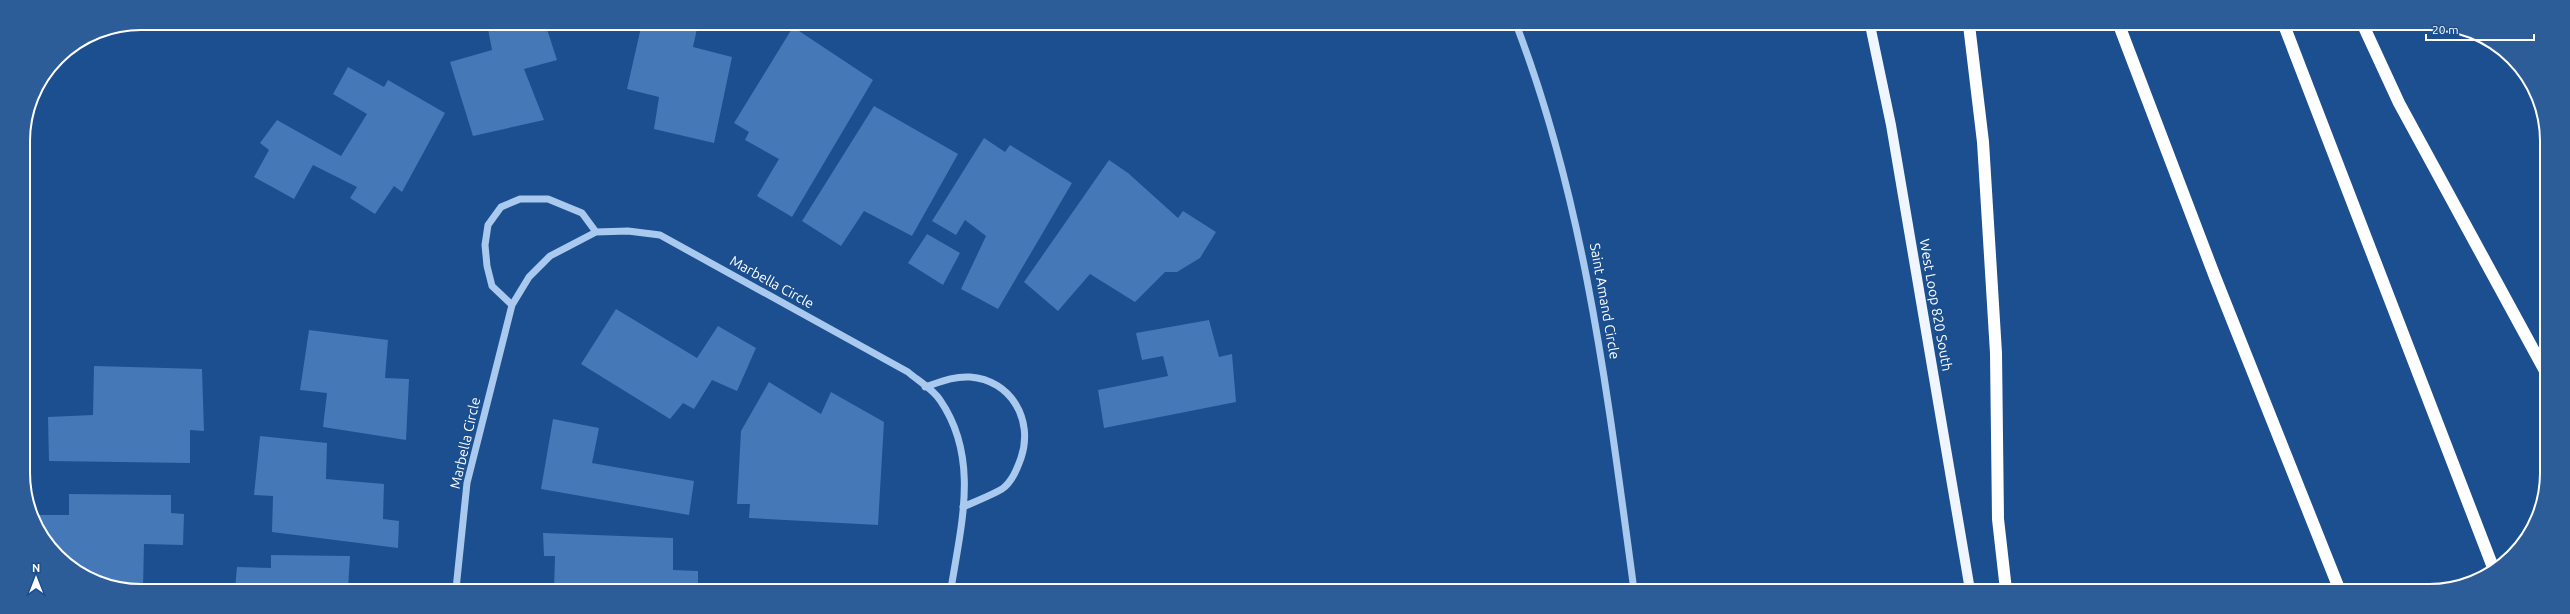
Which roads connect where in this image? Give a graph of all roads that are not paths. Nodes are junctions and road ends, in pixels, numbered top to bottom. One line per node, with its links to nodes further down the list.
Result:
1 (1518, 30): 15 (street, Saint Amand Circle)
2 (1871, 30): 16 (main road, West Loop 820 South)
3 (1970, 30): 17 (highway)
4 (2121, 30): 18 (highway)
5 (2286, 30): 12 (highway)
6 (2365, 30): 9 (highway)
7 (596, 232): 8 (street, Marbella Circle); 8 (street); 10 (street, Marbella Circle)
8 (512, 305): 13 (street, Marbella Circle)
9 (2540, 362)
10 (925, 387): 11 (street, Marbella Circle); 11 (street)
11 (963, 507): 14 (street, Marbella Circle)
12 (2492, 564)
13 (457, 584)
14 (952, 584)
15 (1633, 584)
16 (1969, 584)
17 (2005, 584)
18 (2337, 584)

